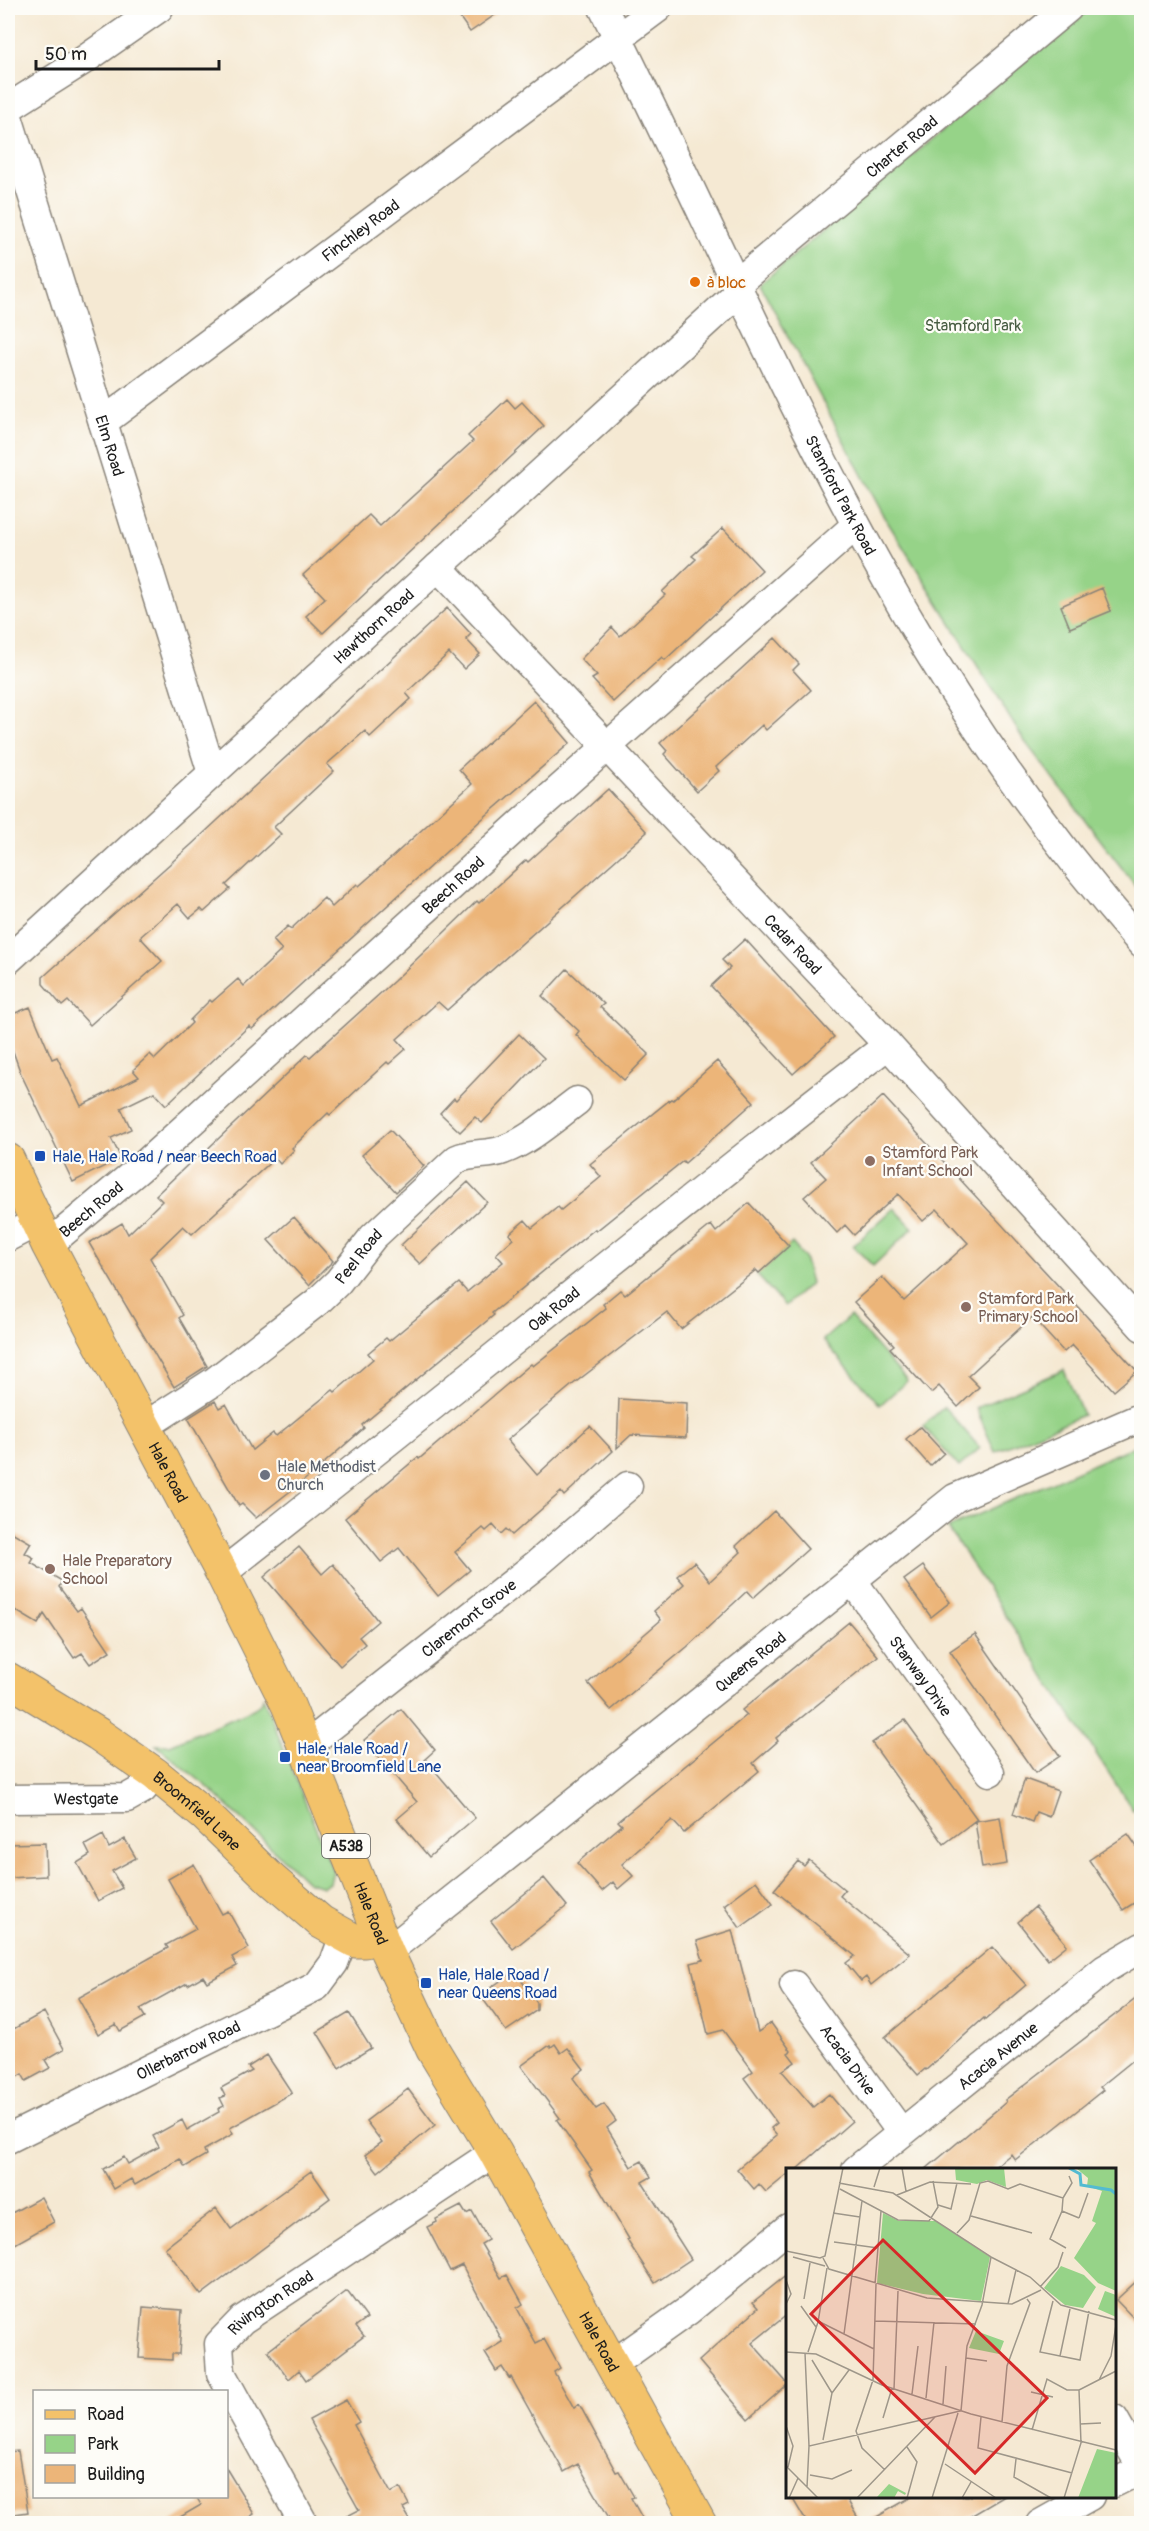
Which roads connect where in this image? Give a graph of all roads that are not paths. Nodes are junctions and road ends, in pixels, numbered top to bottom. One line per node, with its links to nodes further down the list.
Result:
1 (159, 8): 6 (street)
2 (603, 8): 5 (street, Stamford Park Road)
3 (658, 8): 5 (street, Finchley Road)
4 (1051, 13): 8 (street, Charter Road)
5 (618, 37): 8 (street, Stamford Park Road); 9 (street, Finchley Road)
6 (8, 108)
7 (8, 117): 9 (street, Elm Road)
8 (739, 287): 10 (street, Stamford Park Road); 11 (street, Hawthorn Road)
9 (103, 422): 13 (street, Elm Road)
10 (856, 525): 12 (street, Beech Road); 14 (street, Stamford Park Road)
11 (438, 567): 12 (street, Cedar Road); 13 (street, Hawthorn Road)
12 (607, 747): 16 (street, Cedar Road); 19 (street, Beech Road)
13 (212, 773): 15 (street, Hawthorn Road)
14 (1142, 944)
15 (8, 960)
16 (888, 1045): 21 (street, Cedar Road); 25 (street, Oak Road)
17 (578, 1101): 23 (street, Peel Road)
18 (8, 1160): 19 (main road, Hale Road / A538)
19 (42, 1233): 20 (street, Beech Road); 23 (main road, Hale Road / A538)
20 (8, 1237)
21 (1142, 1327)
22 (1142, 1417): 26 (street, Queens Road)
23 (145, 1426): 25 (main road, Hale Road / A538)
24 (628, 1486): 28 (street, Claremont Grove)
25 (222, 1573): 28 (main road, Hale Road / A538)
26 (852, 1580): 29 (street, Stanway Drive); 33 (street, Queens Road)
27 (8, 1678): 30 (main road, Broomfield Lane)
28 (306, 1746): 33 (main road, Hale Road / A538)
29 (990, 1772)
30 (155, 1774): 31 (street, Westgate); 32 (main road, Broomfield Lane)
31 (8, 1799)
32 (344, 1936): 33 (main road); 37 (street, Ollerbarrow Road)
33 (383, 1943): 38 (main road, Hale Road / A538)
34 (1142, 1947): 36 (street, Acacia Avenue)
35 (794, 1985): 36 (street, Acacia Drive)
36 (901, 2132): 39 (street, Acacia Avenue)
37 (8, 2139)
38 (495, 2152): 41 (main road, Hale Road / A538); 46 (street, Rivington Road)
39 (857, 2168)
40 (786, 2230): 41 (street)
41 (613, 2364): 47 (main road, Hale Road / A538)
42 (1116, 2422): 43 (street)
43 (1142, 2468): 44 (street)
44 (1116, 2482)
45 (1086, 2498): 48 (street)
46 (304, 2523)
47 (700, 2523)
48 (1040, 2523)

